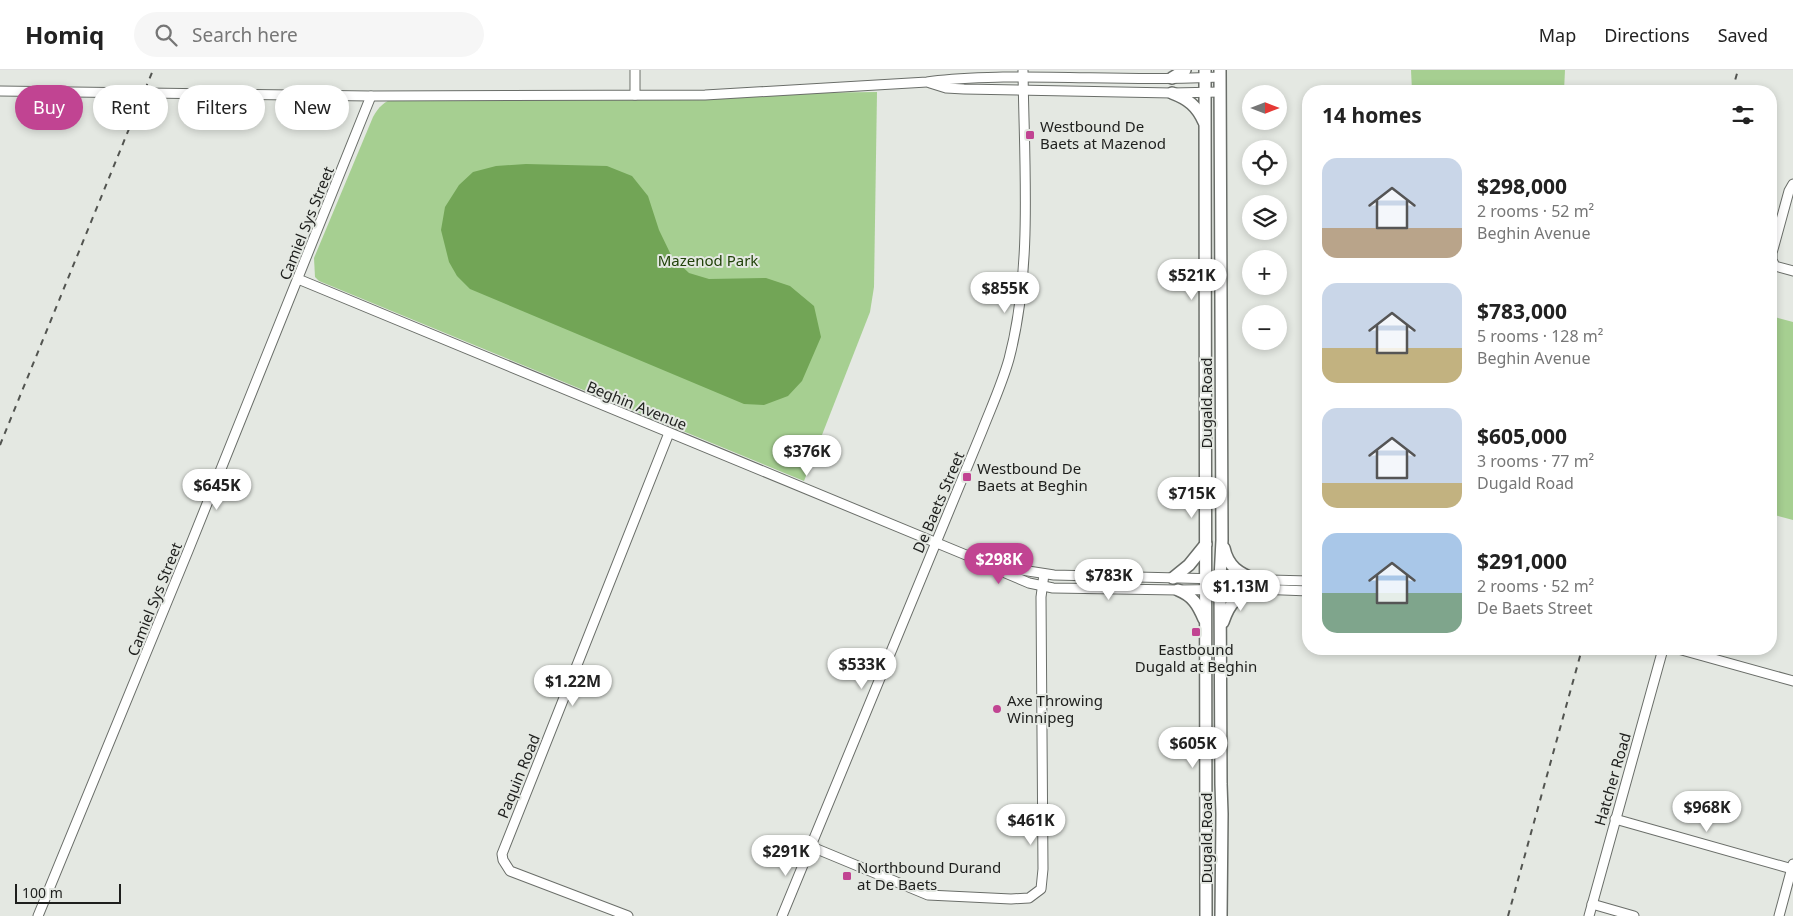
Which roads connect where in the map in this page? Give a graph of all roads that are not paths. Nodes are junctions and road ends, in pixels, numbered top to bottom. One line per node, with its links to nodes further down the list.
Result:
1 (635, 70): 13 (street)
2 (1184, 70): 6 (main road)
3 (1023, 73): 6 (street); 7 (street); 8 (street, De Baets Street)
4 (1220, 73): 5 (street); 10 (main road, Dugald Road)
5 (1205, 74): 6 (street); 12 (main road, Dugald Road)
6 (1172, 78)
7 (927, 82): 8 (street); 13 (street)
8 (1023, 89): 11 (street); 23 (street, De Baets Street)
9 (0, 91): 14 (street)
10 (1220, 92): 12 (street); 22 (main road, Dugald Road)
11 (1172, 93): 12 (street); 15 (main road)
12 (1205, 93): 15 (main road, Dugald Road)
13 (635, 95): 14 (street)
14 (371, 96): 20 (street, Camiel Sys Street)
15 (1205, 125): 24 (main road, Dugald Road)
16 (1793, 184): 17 (street)
17 (1777, 235)
18 (1777, 267): 19 (street)
19 (1793, 272)
20 (298, 279): 21 (street, Beghin Avenue); 44 (street, Camiel Sys Street)
21 (669, 433): 23 (street, Beghin Avenue); 45 (street, Paquin Road)
22 (1222, 540): 30 (main road, Dugald Road); 31 (main road)
23 (935, 542): 25 (street, Beghin Avenue); 41 (street, De Baets Street)
24 (1206, 544): 27 (main road); 29 (main road, Dugald Road)
25 (966, 555): 26 (street, Beghin Avenue); 32 (street, Beghin Avenue)
26 (1044, 574): 27 (street, Beghin Avenue); 32 (street)
27 (1173, 578): 29 (street, Beghin Avenue)
28 (1302, 581): 31 (street)
29 (1206, 584): 30 (street, Beghin Avenue); 33 (street, Beghin Avenue); 35 (main road, Dugald Road)
30 (1220, 584): 31 (street, Beghin Avenue); 36 (main road, Dugald Road)
31 (1256, 584): 34 (street); 36 (main road)
32 (1042, 586): 33 (street, Beghin Avenue); 41 (street)
33 (1178, 590): 35 (main road)
34 (1302, 590)
35 (1206, 623): 47 (main road, Dugald Road)
36 (1221, 631): 48 (main road, Dugald Road)
37 (1661, 655): 40 (street, Hatcher Road)
38 (1700, 655): 39 (street)
39 (1793, 681)
40 (1615, 820): 42 (street); 43 (street, Hatcher Road)
41 (812, 847): 46 (street, De Baets Street)
42 (1792, 866): 51 (street)
43 (1592, 904): 49 (street, Hatcher Road); 50 (street)
44 (38, 916)
45 (628, 916)
46 (782, 916)
47 (1206, 916)
48 (1221, 916)
49 (1589, 916)
50 (1634, 916)
51 (1779, 916)

